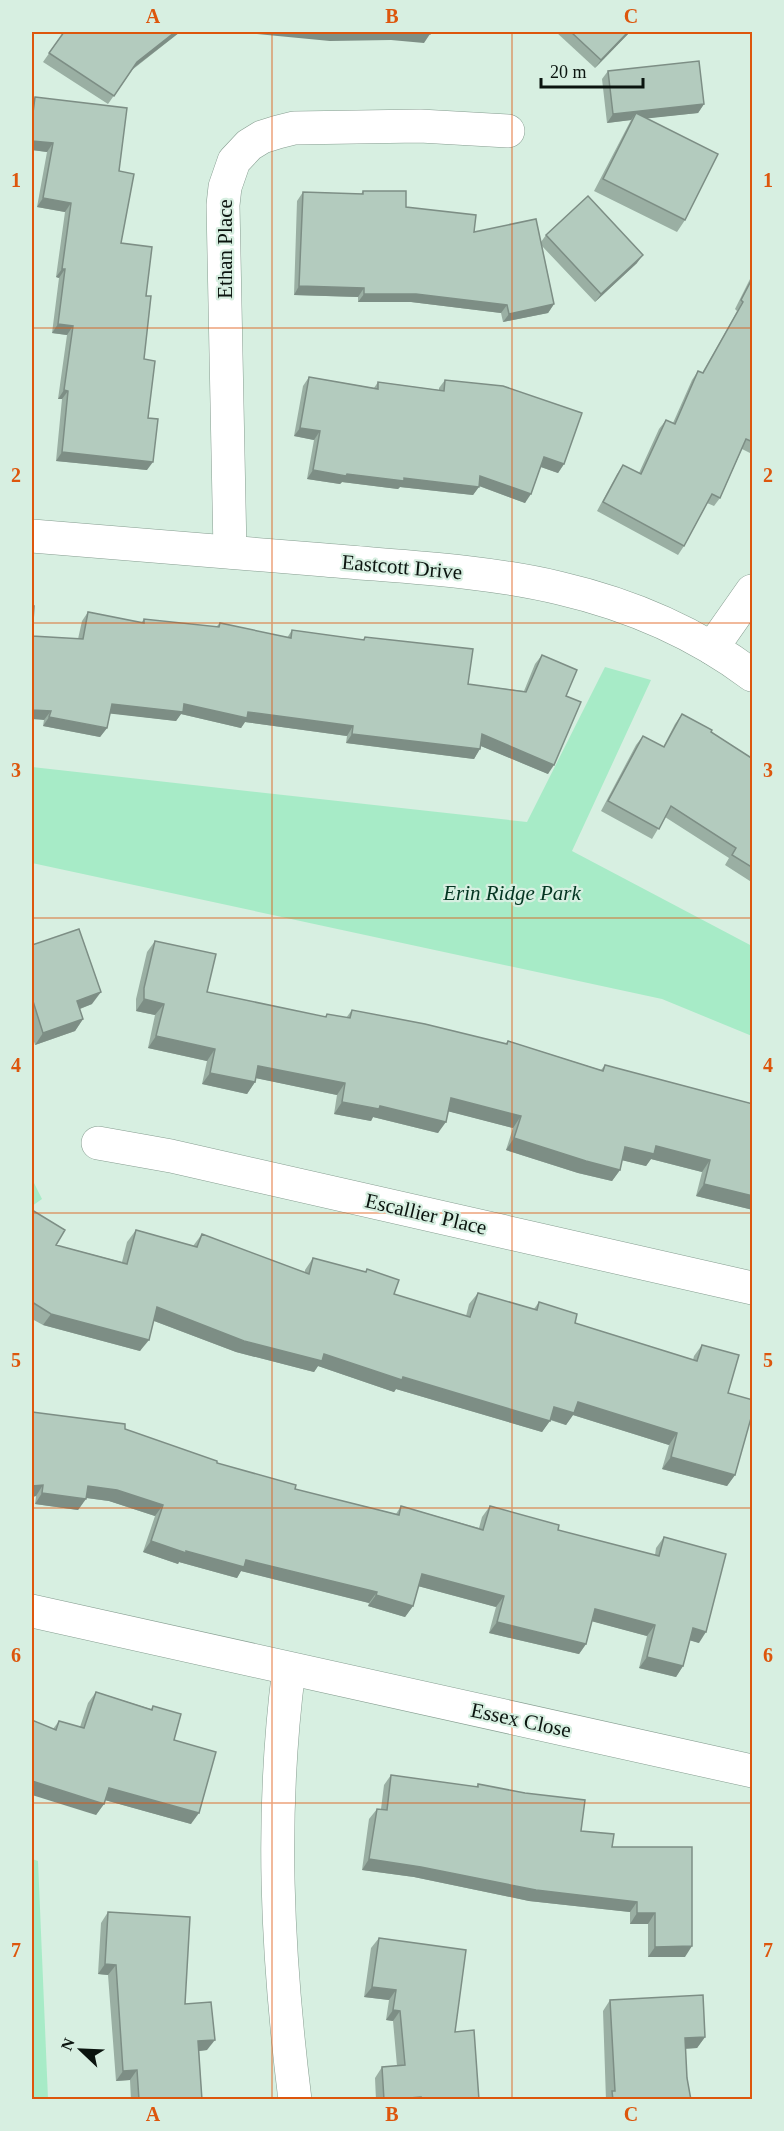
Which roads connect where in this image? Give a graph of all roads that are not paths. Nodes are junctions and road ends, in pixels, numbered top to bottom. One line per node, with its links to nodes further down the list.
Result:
1 (508, 131): 3 (street, Ethan Place)
2 (32, 536): 3 (street, Eastcott Drive)
3 (230, 552): 5 (street, Eastcott Drive)
4 (753, 591): 5 (street)
5 (712, 648): 6 (street, Eastcott Drive)
6 (753, 675)
7 (98, 1143): 8 (street, Escallier Place)
8 (753, 1288)
9 (32, 1611): 10 (street, Essex Close)
10 (290, 1669): 11 (street, Essex Close); 12 (street)
11 (753, 1771)
12 (295, 2100)

